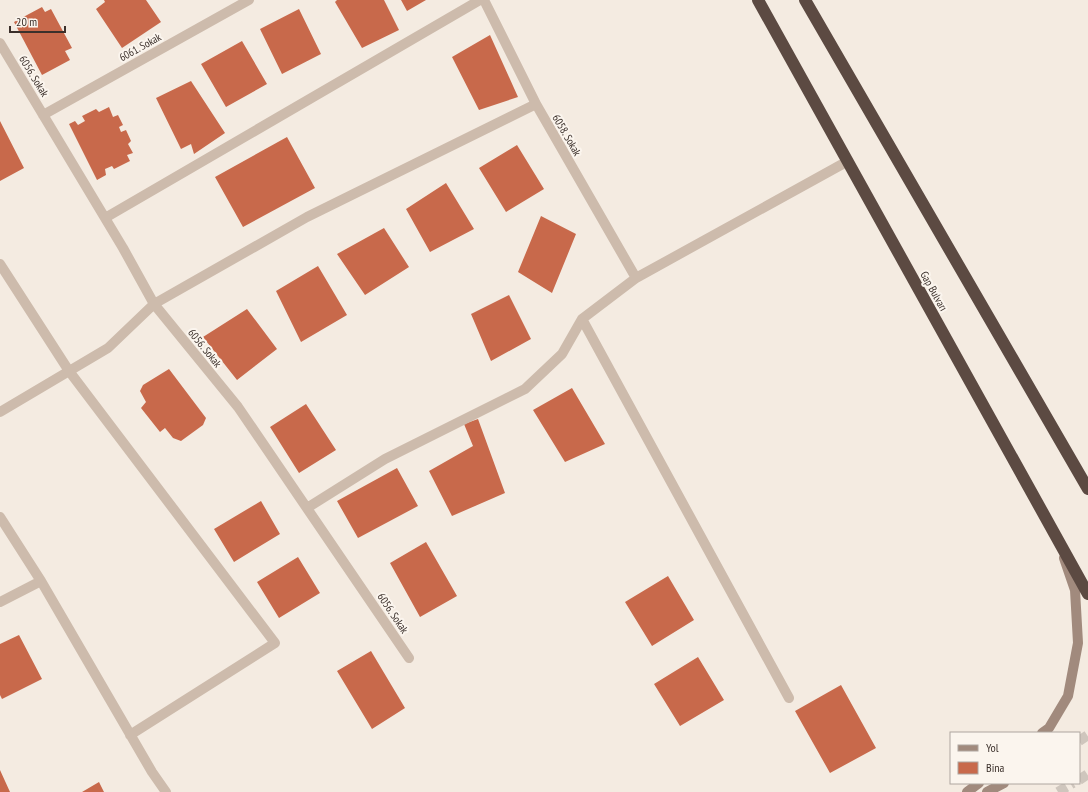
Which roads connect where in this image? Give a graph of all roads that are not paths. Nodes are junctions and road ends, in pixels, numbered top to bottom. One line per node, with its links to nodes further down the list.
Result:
1 (249, 0): 8 (street, 6061. Sokak)
2 (480, 0): 10 (street)
3 (484, 0): 7 (street, 6058. Sokak)
4 (758, 0): 9 (highway, Gap Bulvarı)
5 (805, 0): 17 (highway)
6 (0, 43): 8 (street, 6056. Sokak)
7 (536, 104): 12 (street, 6058. Sokak); 13 (street)
8 (43, 115): 10 (street, 6056. Sokak)
9 (848, 161): 12 (street); 20 (highway, Gap Bulvarı)
10 (105, 218): 13 (street, 6056. Sokak)
11 (0, 264): 15 (street)
12 (636, 278): 14 (street)
13 (154, 304): 15 (street); 18 (street, 6056. Sokak)
14 (582, 319): 18 (street); 25 (street)
15 (69, 371): 16 (street); 27 (street)
16 (0, 412)
17 (1088, 489)
18 (307, 508): 24 (street, 6056. Sokak)
19 (0, 517): 21 (street)
20 (1059, 541): 22 (highway, Gap Bulvarı); 26 (main road)
21 (41, 581): 23 (street); 27 (street)
22 (1088, 594)
23 (0, 602)
24 (409, 658)
25 (789, 698)
26 (1043, 732)
27 (130, 735): 30 (street)
28 (978, 784): 31 (main road)
29 (1002, 784): 32 (main road)
30 (166, 792)
31 (967, 792)
32 (987, 792)

